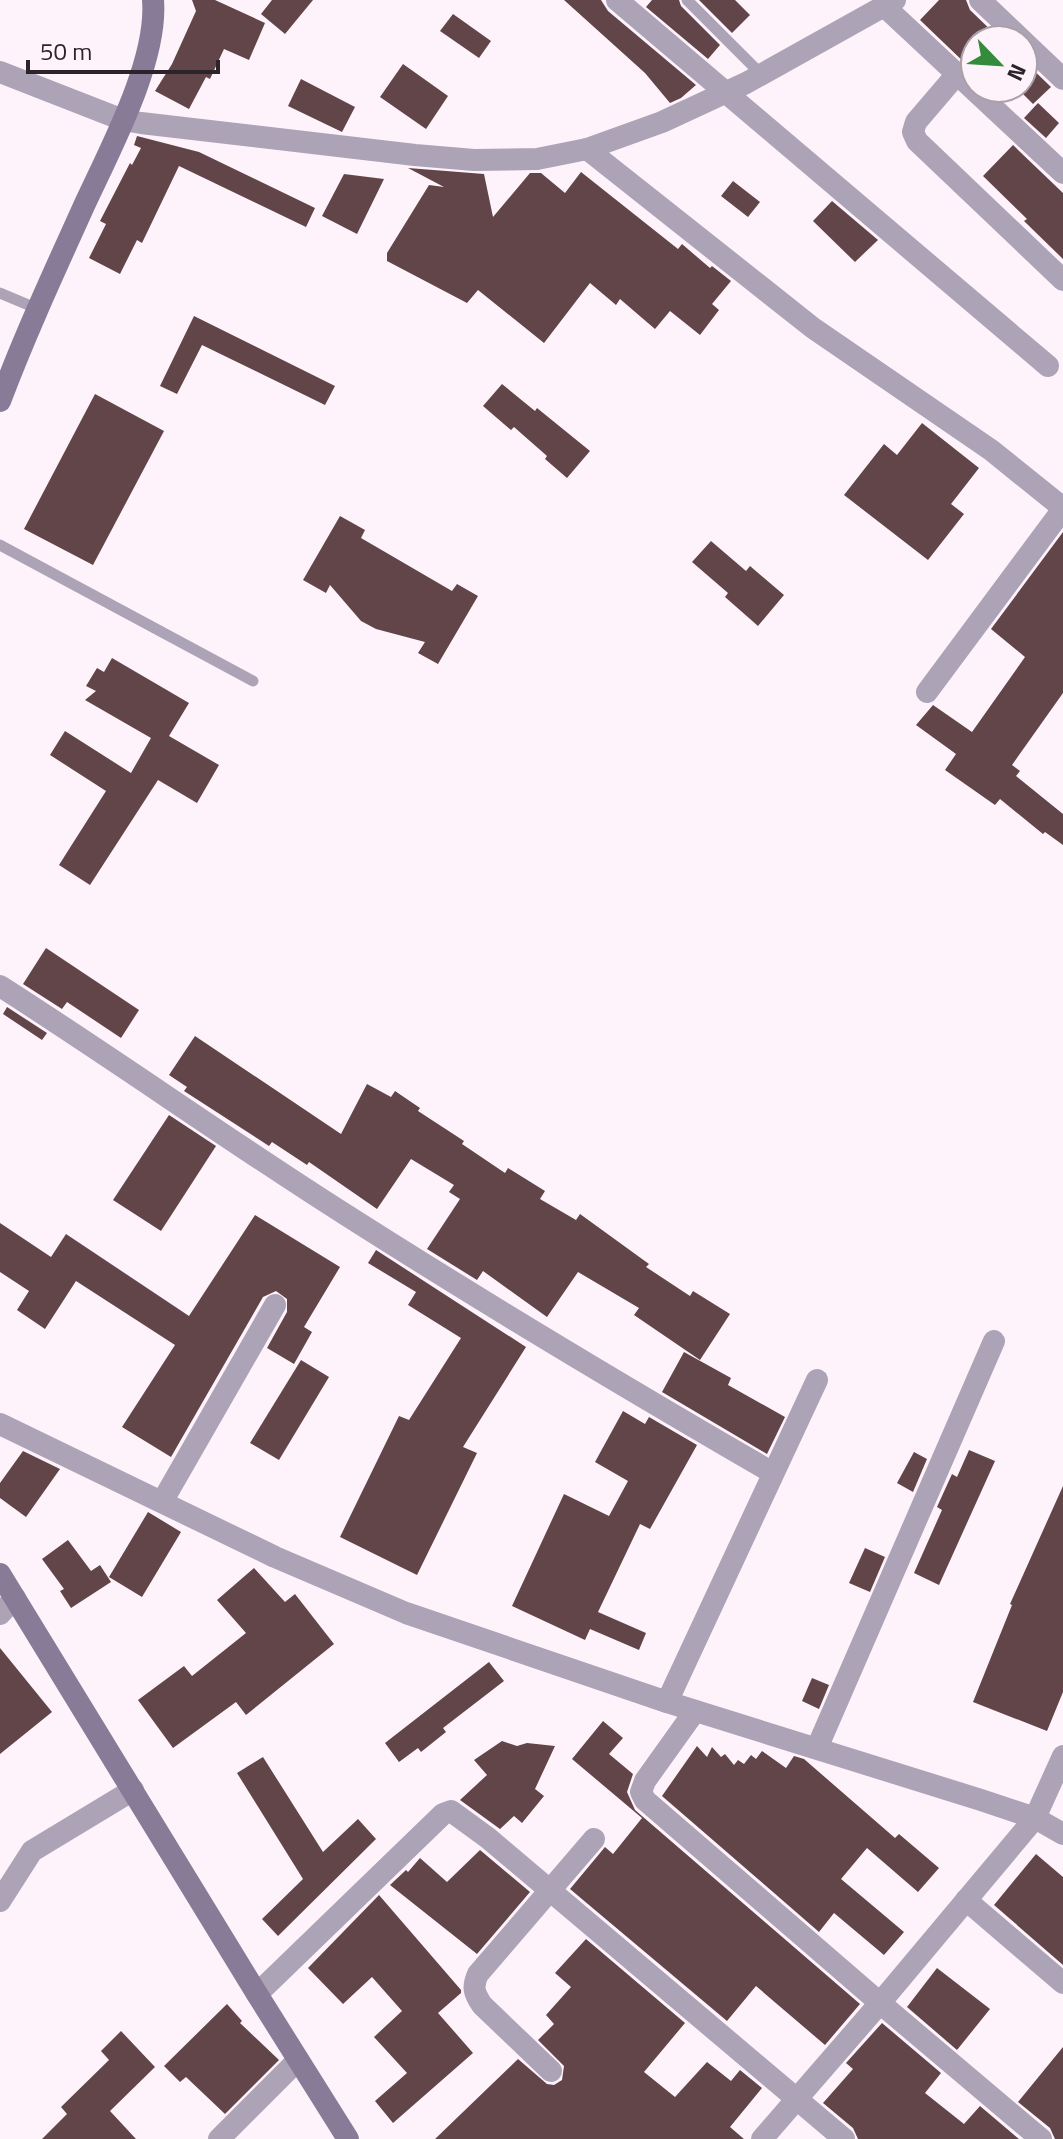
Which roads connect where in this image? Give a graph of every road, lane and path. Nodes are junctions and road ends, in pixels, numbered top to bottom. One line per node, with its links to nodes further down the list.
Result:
1 (153, 0): 13 (main road)
2 (617, 0): 12 (street)
3 (687, 0): 10 (lane)
4 (980, 0): 6 (street)
5 (890, 3): 9 (street); 10 (street)
6 (1006, 24)
7 (1039, 56): 11 (street)
8 (0, 72): 13 (street)
9 (957, 74): 15 (street); 16 (street)
10 (762, 75): 12 (street)
11 (1063, 79)
12 (726, 93): 14 (street); 19 (street)
13 (123, 120): 14 (street); 18 (main road)
14 (587, 149): 21 (street)
15 (1063, 173)
16 (1063, 280)
17 (0, 293): 18 (lane)
18 (38, 309): 20 (main road)
19 (1048, 366)
20 (0, 401)
21 (1063, 508): 24 (street)
22 (0, 545): 23 (lane)
23 (253, 681)
24 (927, 692)
25 (0, 986): 30 (street)
26 (275, 1305): 31 (street)
27 (994, 1341): 36 (street)
28 (817, 1380): 30 (street)
29 (0, 1424): 31 (street)
30 (773, 1473): 34 (street)
31 (162, 1502): 34 (street)
32 (0, 1574): 33 (main road)
33 (8, 1606): 38 (main road)
34 (667, 1702): 35 (street)
35 (695, 1711): 36 (street); 47 (street)
36 (817, 1748): 39 (street)
37 (1063, 1756): 39 (street)
38 (133, 1790): 44 (street); 46 (main road)
39 (1035, 1818): 40 (street); 43 (street)
40 (1063, 1834)
41 (594, 1839): 42 (street)
42 (550, 1891): 46 (street); 49 (street); 50 (street)
43 (966, 1900): 45 (street); 47 (street)
44 (0, 1901)
45 (1063, 1983)
46 (257, 1994): 48 (main road)
47 (880, 2003): 50 (street); 55 (street)
48 (298, 2060): 51 (street); 52 (main road)
49 (551, 2071)
50 (797, 2097): 53 (street); 54 (street)
51 (219, 2139)
52 (348, 2139)
53 (762, 2139)
54 (844, 2139)
55 (1041, 2139)

